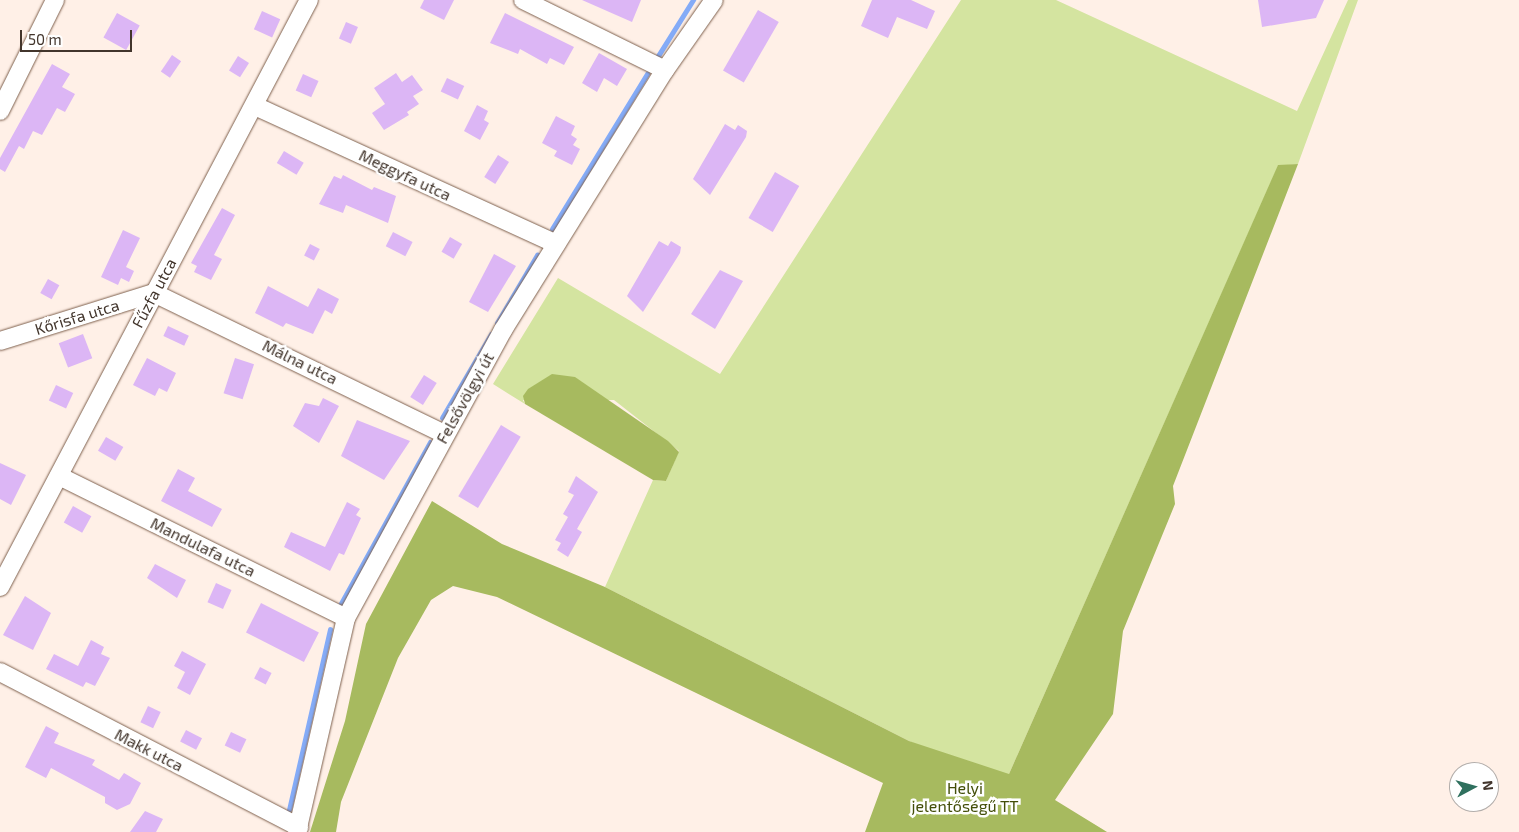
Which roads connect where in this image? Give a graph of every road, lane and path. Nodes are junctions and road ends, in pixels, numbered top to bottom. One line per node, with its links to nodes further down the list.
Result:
1 (55, 0): 7 (street)
2 (310, 0): 6 (street, Fűzfa utca)
3 (523, 0): 5 (street)
4 (714, 0): 5 (street, Felsővölgyi út)
5 (664, 70): 8 (street, Felsővölgyi út)
6 (254, 106): 8 (street, Meggyfa utca); 9 (street, Fűzfa utca)
7 (0, 111)
8 (556, 244): 11 (street, Felsővölgyi út)
9 (154, 293): 10 (street, Kőrisfa utca); 11 (street, Málna utca); 12 (street, Fűzfa utca)
10 (0, 341)
11 (444, 434): 14 (street, Felsővölgyi út)
12 (60, 476): 13 (street, Fűzfa utca); 14 (street, Mandulafa utca)
13 (0, 587)
14 (346, 618): 16 (street, Felsővölgyi út)
15 (0, 672): 16 (street, Makk utca)
16 (298, 829)

